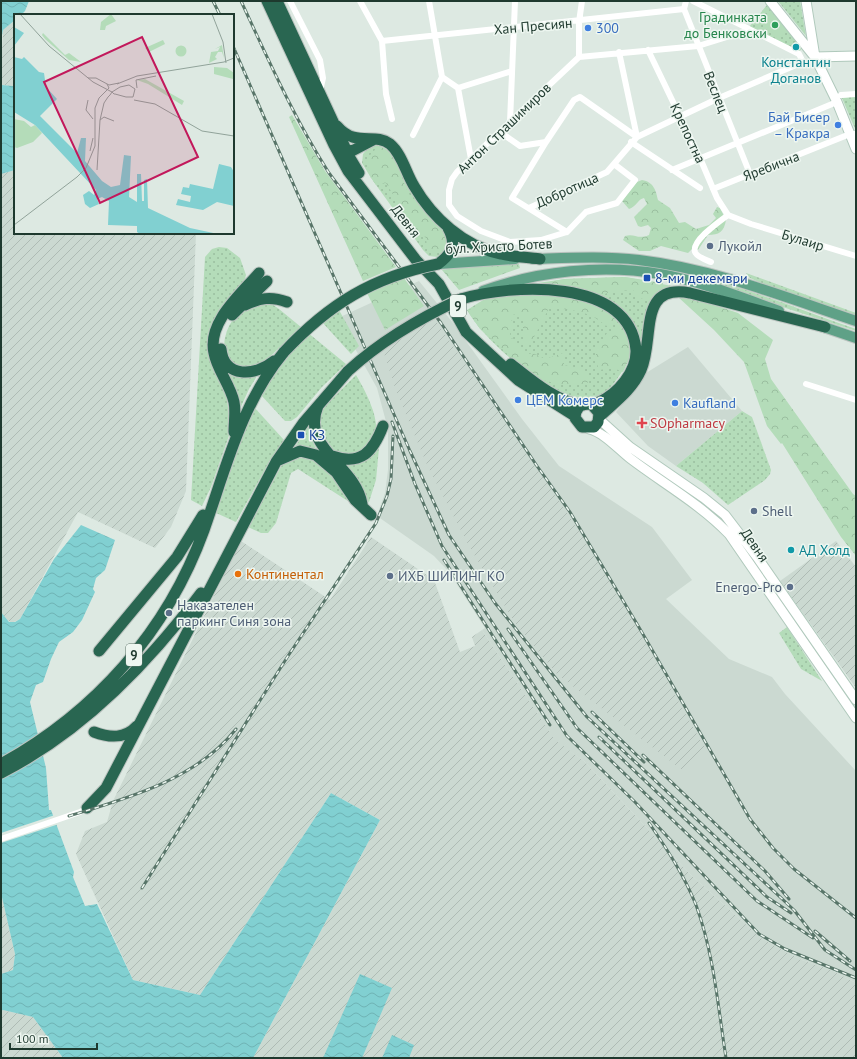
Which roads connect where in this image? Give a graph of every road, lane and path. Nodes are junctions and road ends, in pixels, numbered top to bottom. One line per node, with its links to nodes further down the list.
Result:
1 (267, 1): 44 (highway)
2 (277, 1): 27 (highway, Девня / 9)
3 (290, 1): 27 (street)
4 (360, 1): 17 (street)
5 (429, 1): 16 (street)
6 (515, 1): 14 (street)
7 (582, 1): 13 (street)
8 (686, 1): 12 (street)
9 (693, 1): 15 (street)
10 (770, 1): 23 (main road)
11 (806, 1): 23 (main road)
12 (684, 9): 13 (street, Хан Пресиян); 18 (street, Веслец)
13 (579, 22): 14 (street, Хан Пресиян); 22 (street)
14 (514, 28): 16 (street, Хан Пресиян); 24 (street)
15 (747, 28): 18 (street); 29 (street, Добротица)
16 (436, 34): 17 (street, Хан Пресиян); 25 (street)
17 (382, 41): 32 (street)
18 (698, 46): 19 (street); 29 (street, Веслец)
19 (648, 50): 20 (street); 31 (street, Крепостна)
20 (619, 52): 22 (street); 38 (street)
21 (856, 56): 23 (main road)
22 (579, 57): 34 (street, Антон Страшимиров)
23 (815, 57): 30 (main road)
24 (512, 71): 26 (street); 34 (street)
25 (442, 77): 26 (street); 37 (street)
26 (458, 88): 46 (street)
27 (320, 90): 33 (highway, Девня / 9)
28 (856, 94): 30 (street)
29 (719, 98): 31 (street, Добротица); 42 (street, Веслец)
30 (839, 98): 36 (main road); 42 (street)
31 (681, 116): 38 (street, Добротица); 45 (street, Крепостна)
32 (392, 119)
33 (334, 122): 39 (highway); 44 (highway, Девня / 9)
34 (510, 122): 35 (street, Антон Страшимиров)
35 (500, 132): 40 (street); 46 (street, Антон Страшимиров)
36 (853, 134): 43 (main road); 49 (street, Яребична)
37 (413, 135)
38 (637, 137): 40 (street); 41 (street, Добротица)
39 (367, 141): 44 (highway); 50 (highway); 55 (highway)
40 (546, 142): 53 (street)
41 (631, 142): 47 (street, Добротица); 48 (street)
42 (737, 143): 45 (street); 49 (street, Веслец)
43 (856, 149)
44 (345, 153): 50 (highway, Девня / 9); 72 (highway, Девня)
45 (700, 158): 48 (street); 52 (street, Крепостна)
46 (471, 159): 56 (street, Антон Страшимиров)
47 (614, 164): 53 (street, Добротица); 56 (street, Антон Страшимиров)
48 (672, 170): 51 (street)
49 (750, 174): 52 (street, Яребична)
50 (361, 177): 71 (highway, Девня / 9)
51 (700, 188)
52 (713, 188): 54 (street, Крепостна)
53 (529, 208): 56 (street)
54 (728, 215): 57 (street, Булаир); 59 (street)
55 (447, 226): 58 (highway); 60 (highway)
56 (567, 232)
57 (856, 256)
58 (540, 259): 60 (main road, бул. Христо Ботев); 64 (main road, бул. Христо Ботев)
59 (711, 262)
60 (438, 264): 67 (highway, бул. Христо Ботев / 9, bridge)
61 (464, 298): 65 (main road); 70 (highway, 9, bridge); 71 (highway, 9)
62 (287, 302): 63 (highway)
63 (237, 309): 67 (highway); 76 (highway)
64 (856, 320)
65 (825, 327): 66 (main road); 73 (highway)
66 (856, 338)
67 (282, 354): 76 (highway, бул. Христо Ботев / 9)
68 (806, 384): 69 (street)
69 (856, 400)
70 (320, 402): 77 (highway); 78 (highway, 9)
71 (587, 405): 72 (highway); 73 (highway)
72 (575, 416): 75 (highway)
73 (600, 417): 75 (highway); 82 (main road, Девня)
74 (383, 426): 77 (highway)
75 (589, 429): 83 (main road, Девня)
76 (233, 443): 79 (highway, бул. Христо Ботев / 9)
77 (331, 456): 78 (highway)
78 (276, 462): 80 (highway, 9)
79 (217, 489): 81 (highway); 86 (highway, 9)
80 (220, 568): 84 (highway); 87 (highway, 9)
81 (99, 651)
82 (856, 700)
83 (856, 718)
84 (140, 722): 85 (highway); 88 (highway)
85 (94, 732)
86 (1, 764)
87 (1, 773)
88 (87, 808): 89 (street)
89 (1, 839)

